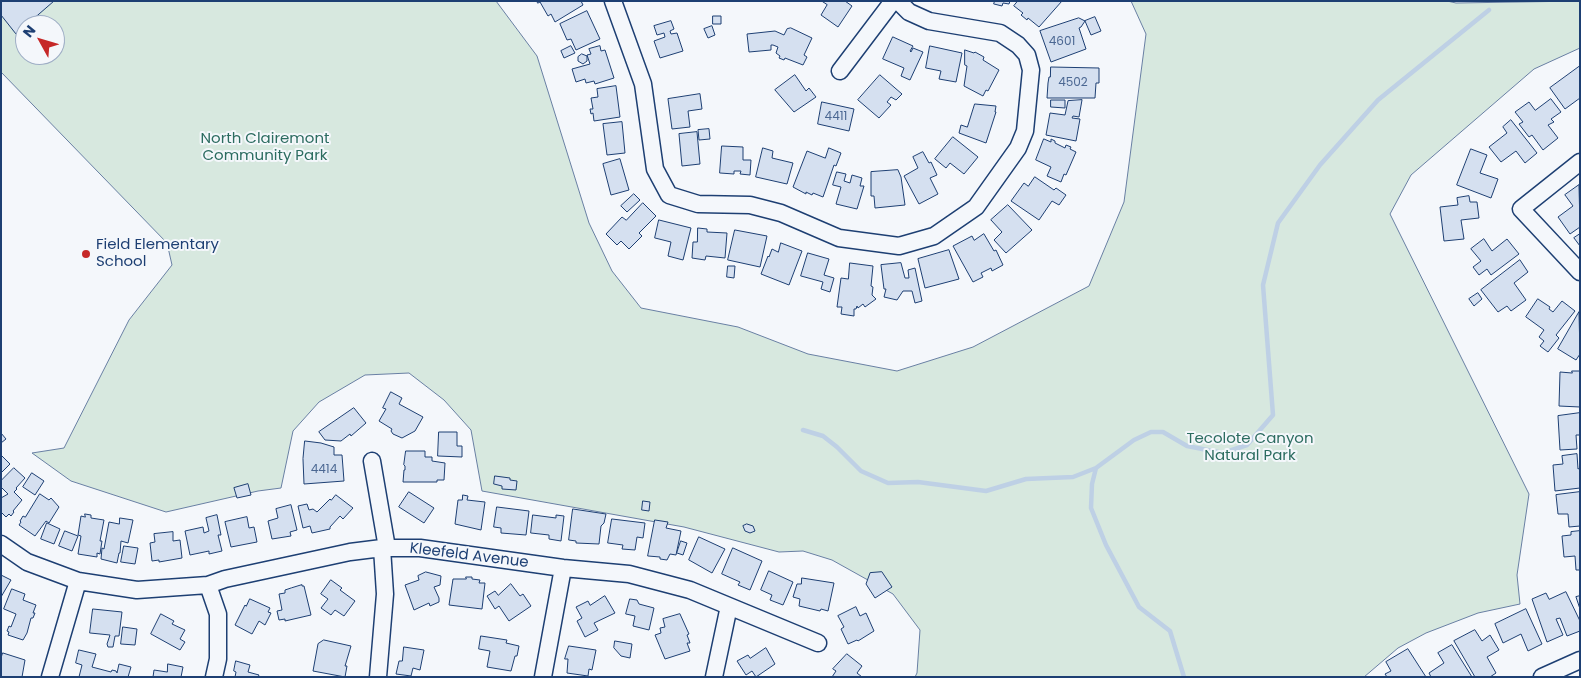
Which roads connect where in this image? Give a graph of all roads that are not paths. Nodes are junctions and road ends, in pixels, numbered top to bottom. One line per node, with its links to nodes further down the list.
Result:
1 (613, 1): 3 (street)
2 (893, 1): 4 (street)
3 (898, 1)
4 (840, 71)
5 (1580, 162): 6 (street)
6 (1580, 272)
7 (372, 461): 9 (street)
8 (1, 544): 11 (street, Kleefeld Avenue)
9 (385, 548): 10 (street, Kleefeld Avenue); 12 (street, Kleefeld Avenue); 18 (street)
10 (563, 568): 13 (street, Kleefeld Avenue); 19 (street)
11 (78, 581): 12 (street, Kleefeld Avenue); 16 (street)
12 (208, 585): 17 (street)
13 (729, 606): 14 (street, Kleefeld Avenue); 20 (street)
14 (818, 644)
15 (1580, 660): 21 (street)
16 (50, 677)
17 (214, 677)
18 (378, 677)
19 (543, 677)
20 (714, 677)
21 (1542, 677)

